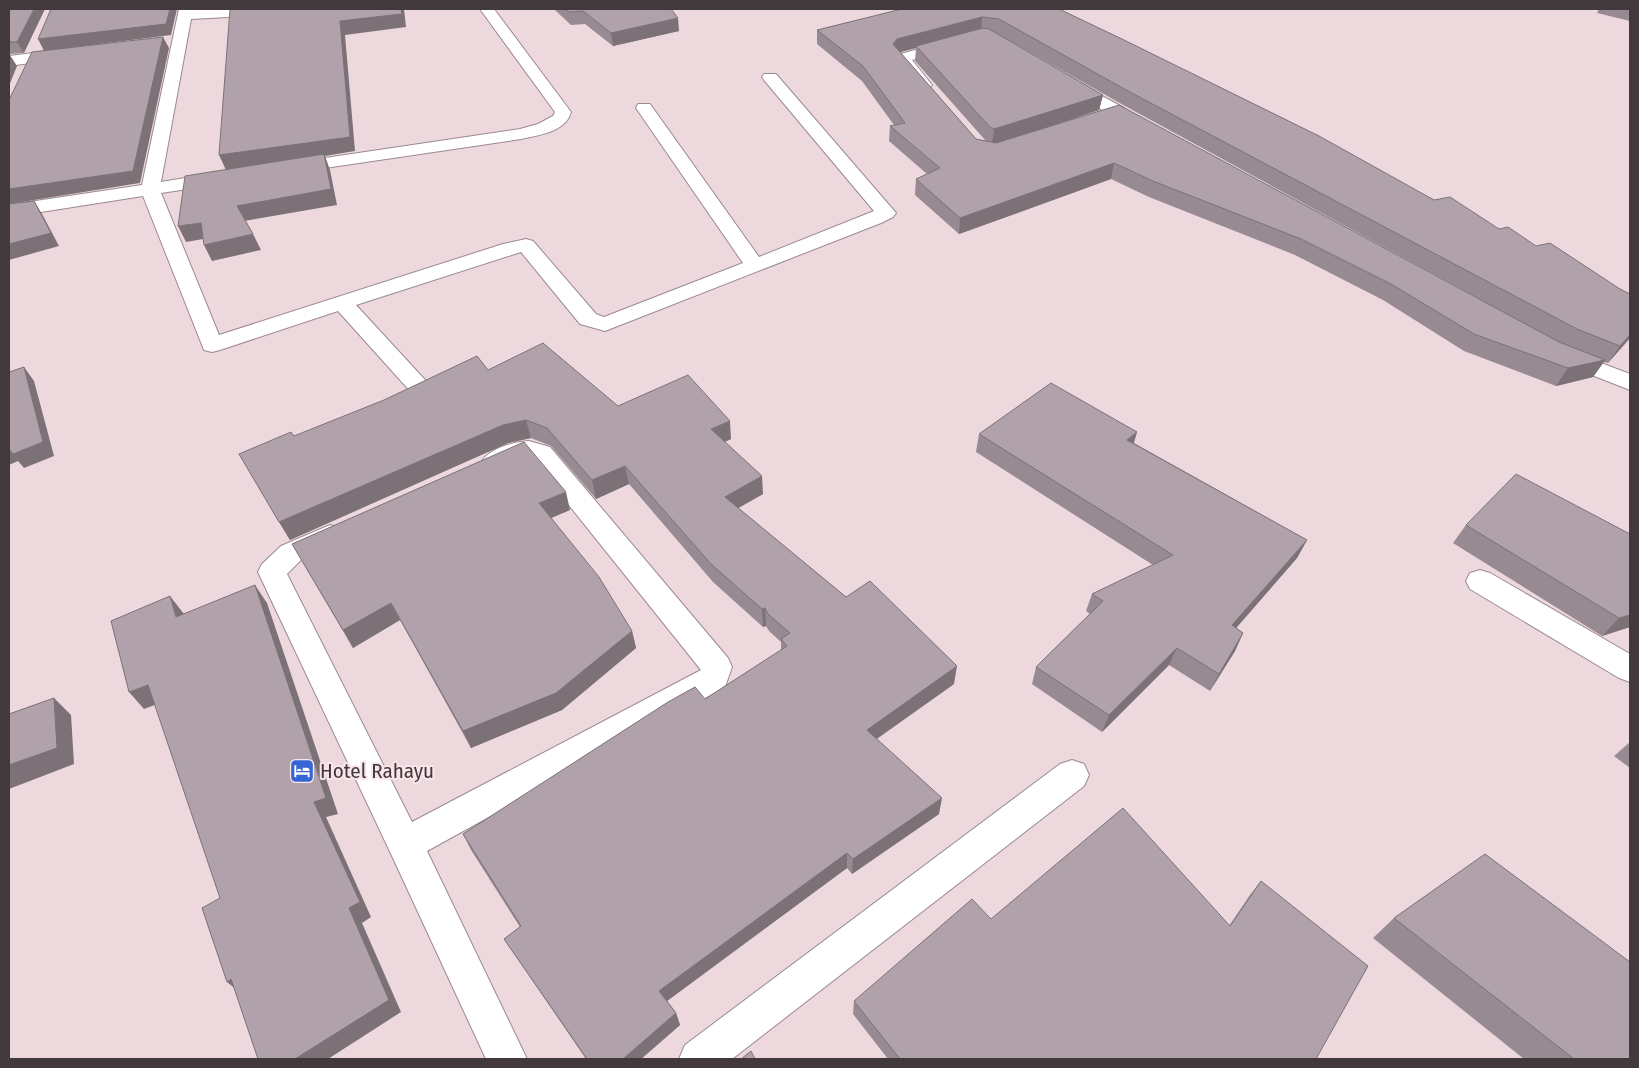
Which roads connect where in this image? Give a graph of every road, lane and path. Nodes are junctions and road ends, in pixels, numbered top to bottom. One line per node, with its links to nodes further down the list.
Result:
1 (305, 9): 3 (street)
2 (487, 9): 17 (street)
3 (185, 12): 19 (street)
4 (39, 42): 7 (street)
5 (962, 42): 12 (street)
6 (81, 52): 7 (street)
7 (32, 58): 8 (street); 9 (street)
8 (9, 61)
9 (24, 74)
10 (1053, 74): 14 (street)
11 (770, 77): 21 (street)
12 (934, 95)
13 (644, 108): 21 (street)
14 (1118, 112): 15 (street); 16 (street)
15 (1092, 120)
16 (1136, 122)
17 (277, 170)
18 (238, 176): 19 (street)
19 (150, 189): 20 (street); 22 (street)
20 (9, 211)
21 (755, 266): 22 (street)
22 (342, 303): 25 (street)
23 (1548, 348): 24 (street)
24 (1630, 383)
25 (418, 386)
26 (472, 472): 31 (street)
27 (354, 524): 31 (street)
28 (1480, 581): 29 (street)
29 (1630, 669)
30 (1072, 775): 33 (street)
31 (405, 844): 32 (street)
32 (507, 1059)
33 (699, 1059)

